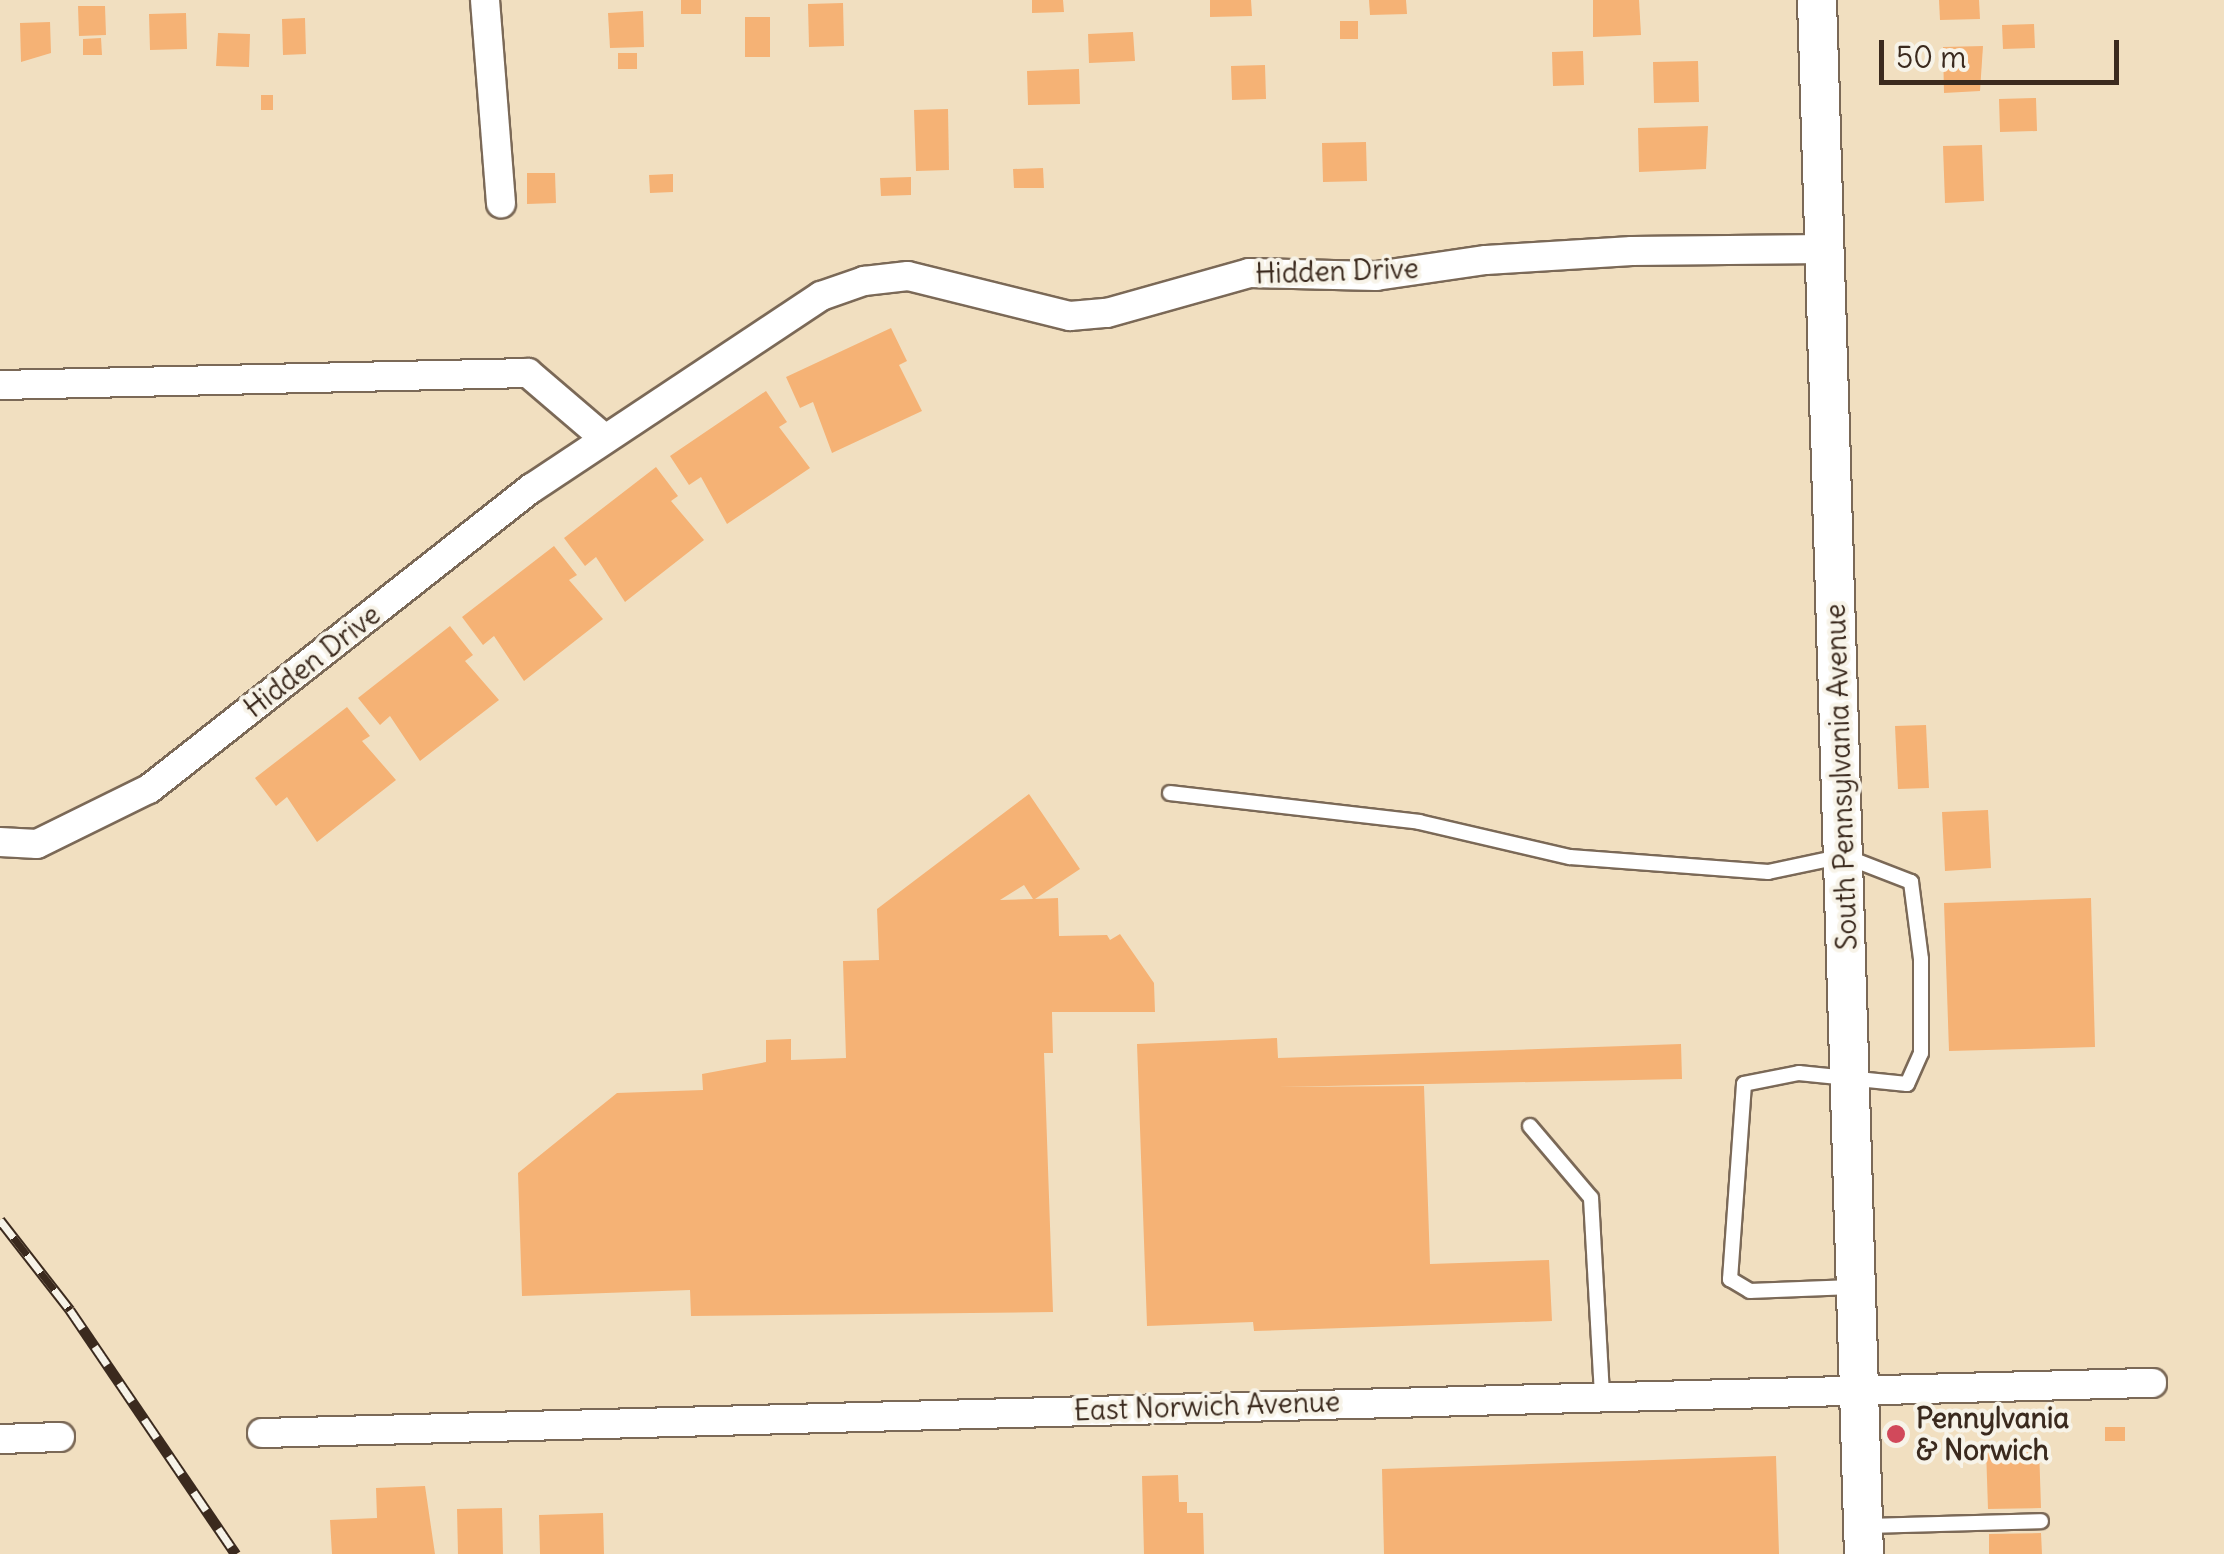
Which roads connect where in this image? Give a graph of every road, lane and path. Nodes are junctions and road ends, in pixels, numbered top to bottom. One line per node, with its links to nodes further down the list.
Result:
1 (485, 0): 3 (street)
2 (1817, 0): 4 (street, South Pennsylvania Avenue)
3 (501, 203)
4 (1825, 249): 6 (street, Hidden Drive); 9 (street, South Pennsylvania Avenue)
5 (0, 385): 6 (street)
6 (604, 438): 8 (street, Hidden Drive)
7 (1170, 793): 9 (lane)
8 (0, 842)
9 (1844, 856): 10 (street, South Pennsylvania Avenue); 10 (lane)
10 (1851, 1074): 12 (street, South Pennsylvania Avenue); 12 (lane)
11 (1530, 1126): 15 (lane)
12 (1858, 1287): 14 (street, South Pennsylvania Avenue)
13 (2152, 1383): 14 (street, East Norwich Avenue)
14 (1861, 1387): 15 (street, East Norwich Avenue); 20 (street, South Pennsylvania Avenue)
15 (1602, 1394): 16 (street, East Norwich Avenue)
16 (262, 1433)
17 (60, 1437): 18 (street)
18 (0, 1439)
19 (2042, 1521): 20 (lane)
20 (1864, 1540)

